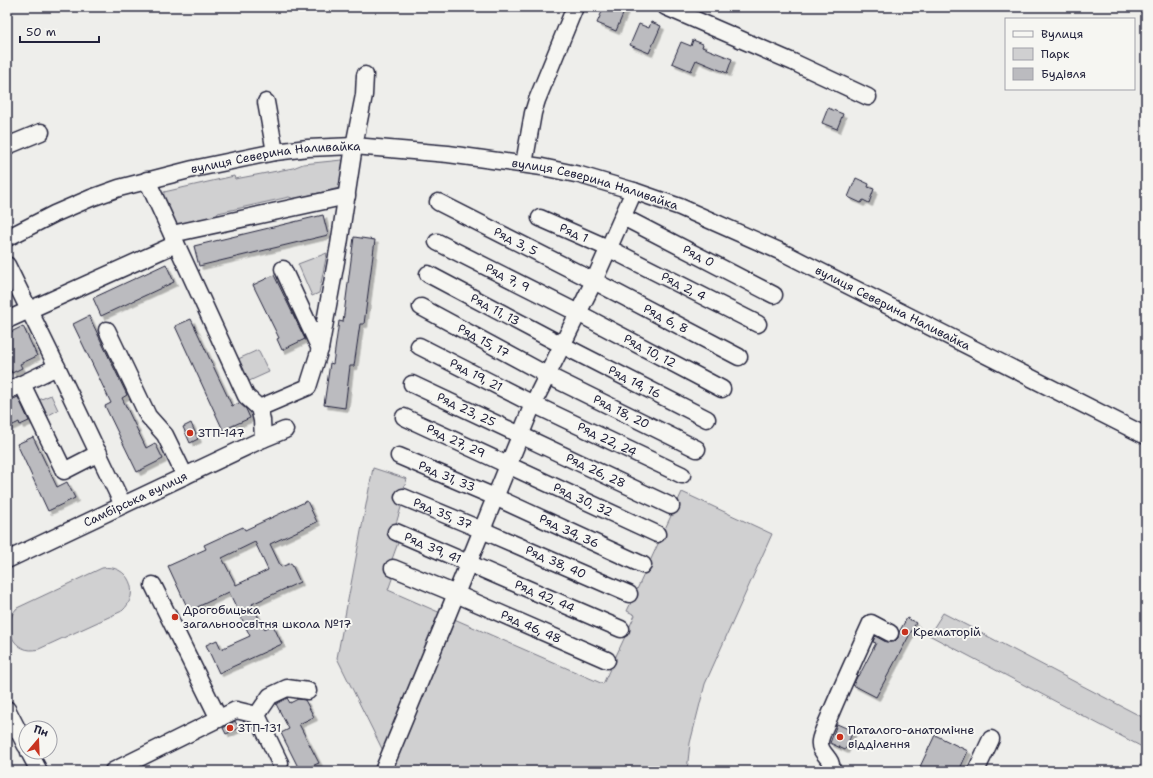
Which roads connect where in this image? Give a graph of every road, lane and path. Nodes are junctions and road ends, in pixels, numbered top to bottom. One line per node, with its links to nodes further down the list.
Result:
1 (575, 7): 10 (street)
2 (666, 7): 4 (street)
3 (365, 75): 8 (street)
4 (868, 97)
5 (266, 102): 9 (street)
6 (41, 132): 7 (street)
7 (7, 146)
8 (354, 146): 9 (street, вулиця Северина Наливайка); 10 (street, вулиця Северина Наливайка); 13 (street)
9 (275, 152): 11 (street, вулиця Северина Наливайка)
10 (524, 164): 12 (street, вулиця Северина Наливайка)
11 (147, 180): 17 (street, вулиця Северина Наливайка); 18 (street)
12 (634, 191): 15 (street); 48 (street, вулиця Северина Наливайка)
13 (347, 196): 18 (street); 34 (street)
14 (438, 202): 24 (street, Ряд 3, 5)
15 (623, 217): 20 (street); 25 (street, Ряд 0)
16 (540, 218): 20 (street, Ряд 1)
17 (7, 238)
18 (174, 239): 27 (street); 43 (street)
19 (437, 242): 28 (street, Ряд 7, 9)
20 (608, 248): 24 (street); 30 (street, Ряд 2, 4)
21 (7, 265): 27 (street)
22 (284, 269): 34 (street)
23 (428, 274): 32 (street, Ряд 11, 13)
24 (594, 281): 28 (street); 35 (street, Ряд 6, 8)
25 (774, 295)
26 (421, 307): 37 (street, Ряд 15, 17)
27 (28, 310): 29 (street); 36 (street)
28 (578, 313): 32 (street); 40 (street, Ряд 10, 12)
29 (7, 320)
30 (758, 324)
31 (107, 330): 55 (street)
32 (562, 345): 37 (street); 45 (street, Ряд 14, 16)
33 (419, 346): 42 (street, Ряд 19, 21)
34 (320, 349): 43 (street)
35 (739, 357)
36 (57, 366): 38 (street); 51 (street)
37 (547, 375): 42 (street); 50 (street, Ряд 18, 20)
38 (22, 384): 41 (street); 51 (street)
39 (412, 384): 47 (street, Ряд 23, 25)
40 (722, 389)
41 (7, 391)
42 (532, 404): 47 (street); 54 (street, Ряд 22, 24)
43 (260, 408): 49 (street)
44 (404, 417): 53 (street, Ряд 27, 29)
45 (707, 419)
46 (285, 430): 49 (street, Самбірська вулиця)
47 (520, 435): 53 (street); 59 (street, Ряд 26, 28)
48 (1146, 436)
49 (263, 439): 55 (street, Самбірська вулиця)
50 (697, 448)
51 (98, 453): 58 (street)
52 (400, 456): 57 (street, Ряд 31, 33)
53 (508, 465): 57 (street); 62 (street, Ряд 30, 32)
54 (682, 475)
55 (185, 476): 58 (street, Самбірська вулиця)
56 (403, 497): 60 (street, Ряд 35, 37)
57 (495, 497): 60 (street); 65 (street, Ряд 34, 36)
58 (123, 505): 63 (street, Самбірська вулиця)
59 (671, 506)
60 (482, 530): 64 (street); 69 (street, Ряд 38, 40)
61 (396, 532): 64 (street, Ряд 39, 41)
62 (657, 534)
63 (7, 559)
64 (469, 563): 68 (street); 70 (street, Ряд 42, 44)
65 (643, 565)
66 (394, 568): 68 (street, Ряд 46, 48)
67 (153, 585): 76 (street)
68 (456, 594): 72 (street, Ряд 46, 48); 83 (street)
69 (629, 594)
70 (621, 629)
71 (890, 633): 84 (street)
72 (606, 660)
73 (308, 692): 75 (street)
74 (7, 709): 77 (street)
75 (257, 715): 76 (street); 80 (street)
76 (219, 719): 82 (street)
77 (18, 730)
78 (992, 739): 85 (street)
79 (33, 760): 81 (street)
80 (280, 763)
81 (39, 771)
82 (113, 771)
83 (383, 771)
84 (831, 771)
85 (976, 771)

